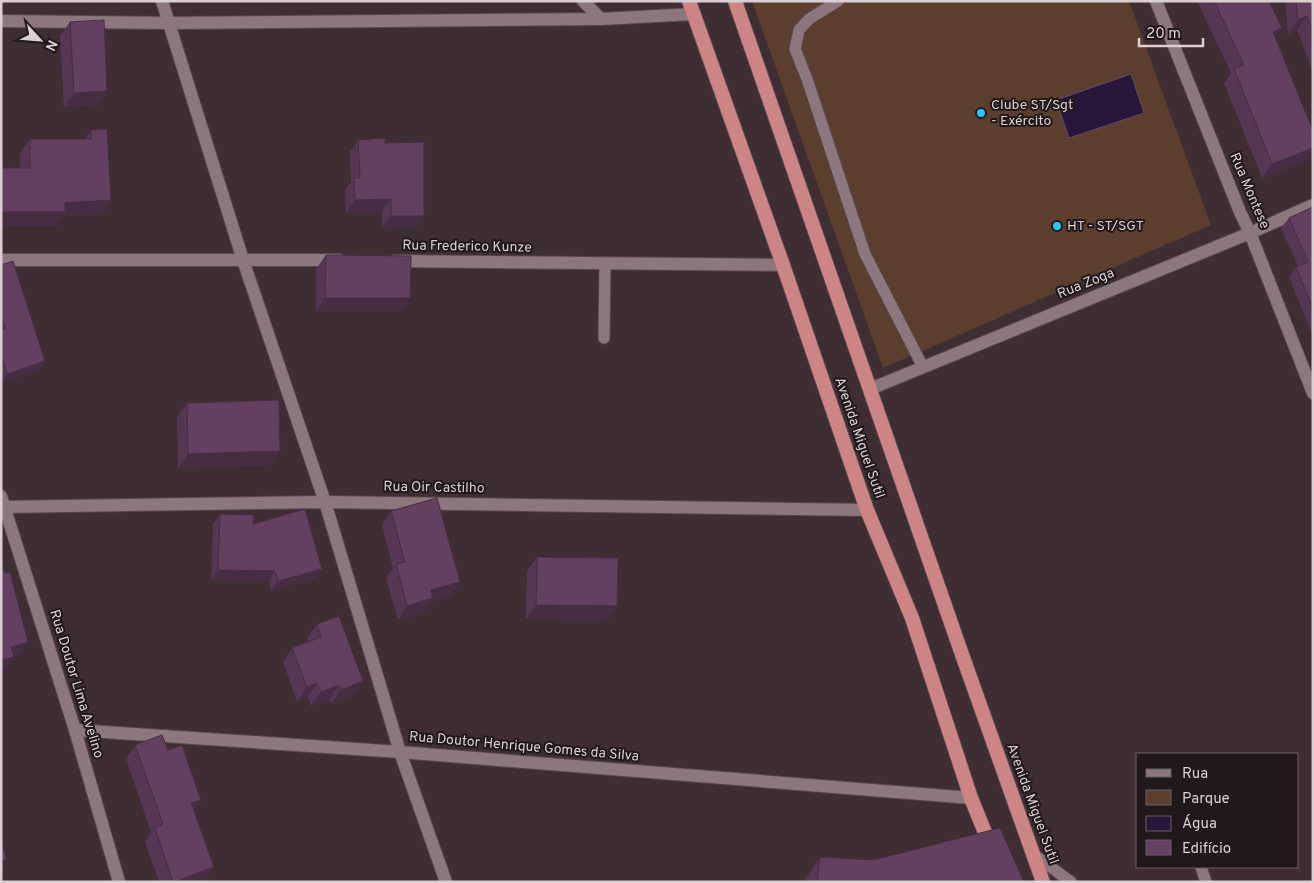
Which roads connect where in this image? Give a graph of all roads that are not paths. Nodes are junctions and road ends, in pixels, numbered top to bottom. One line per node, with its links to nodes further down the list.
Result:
1 (162, 1): 9 (street)
2 (583, 1): 7 (street)
3 (735, 1): 20 (highway, Avenida Miguel Sutil)
4 (838, 1): 19 (lane)
5 (1156, 1): 11 (street, Rua Montese)
6 (691, 8): 7 (street); 17 (highway, Avenida Miguel Sutil)
7 (601, 19): 9 (street)
8 (1, 21): 9 (street)
9 (169, 23): 13 (street)
10 (1313, 205): 11 (street, Rua Zoga)
11 (1250, 233): 19 (street, Rua Zoga); 21 (street, Rua Montese)
12 (1, 260): 13 (street)
13 (243, 260): 14 (street); 22 (street)
14 (350, 260)
15 (380, 261): 16 (street, Rua Frederico Kunze)
16 (605, 263): 17 (street, Rua Frederico Kunze); 18 (lane)
17 (783, 265): 24 (highway, Avenida Miguel Sutil)
18 (604, 338)
19 (923, 367): 20 (street, Rua Zoga)
20 (870, 389): 28 (highway, Avenida Miguel Sutil)
21 (1313, 393)
22 (325, 502): 23 (street, Rua Oir Castilho); 24 (street, Rua Oir Castilho); 26 (street)
23 (2, 503): 25 (street, Rua Doutor Lima Avelino)
24 (867, 510): 27 (highway, Avenida Miguel Sutil)
25 (75, 730): 26 (street, Rua Doutor Henrique Gomes da Silva); 30 (street, Rua Doutor Lima Avelino)
26 (400, 752): 27 (street, Rua Doutor Henrique Gomes da Silva); 31 (street)
27 (971, 798): 32 (highway, Avenida Miguel Sutil)
28 (1033, 854): 33 (highway, Avenida Miguel Sutil); 34 (lane)
29 (1201, 868): 35 (lane)
30 (119, 882)
31 (446, 882)
32 (1005, 882)
33 (1043, 882)
34 (1071, 882)
35 (1206, 882)

